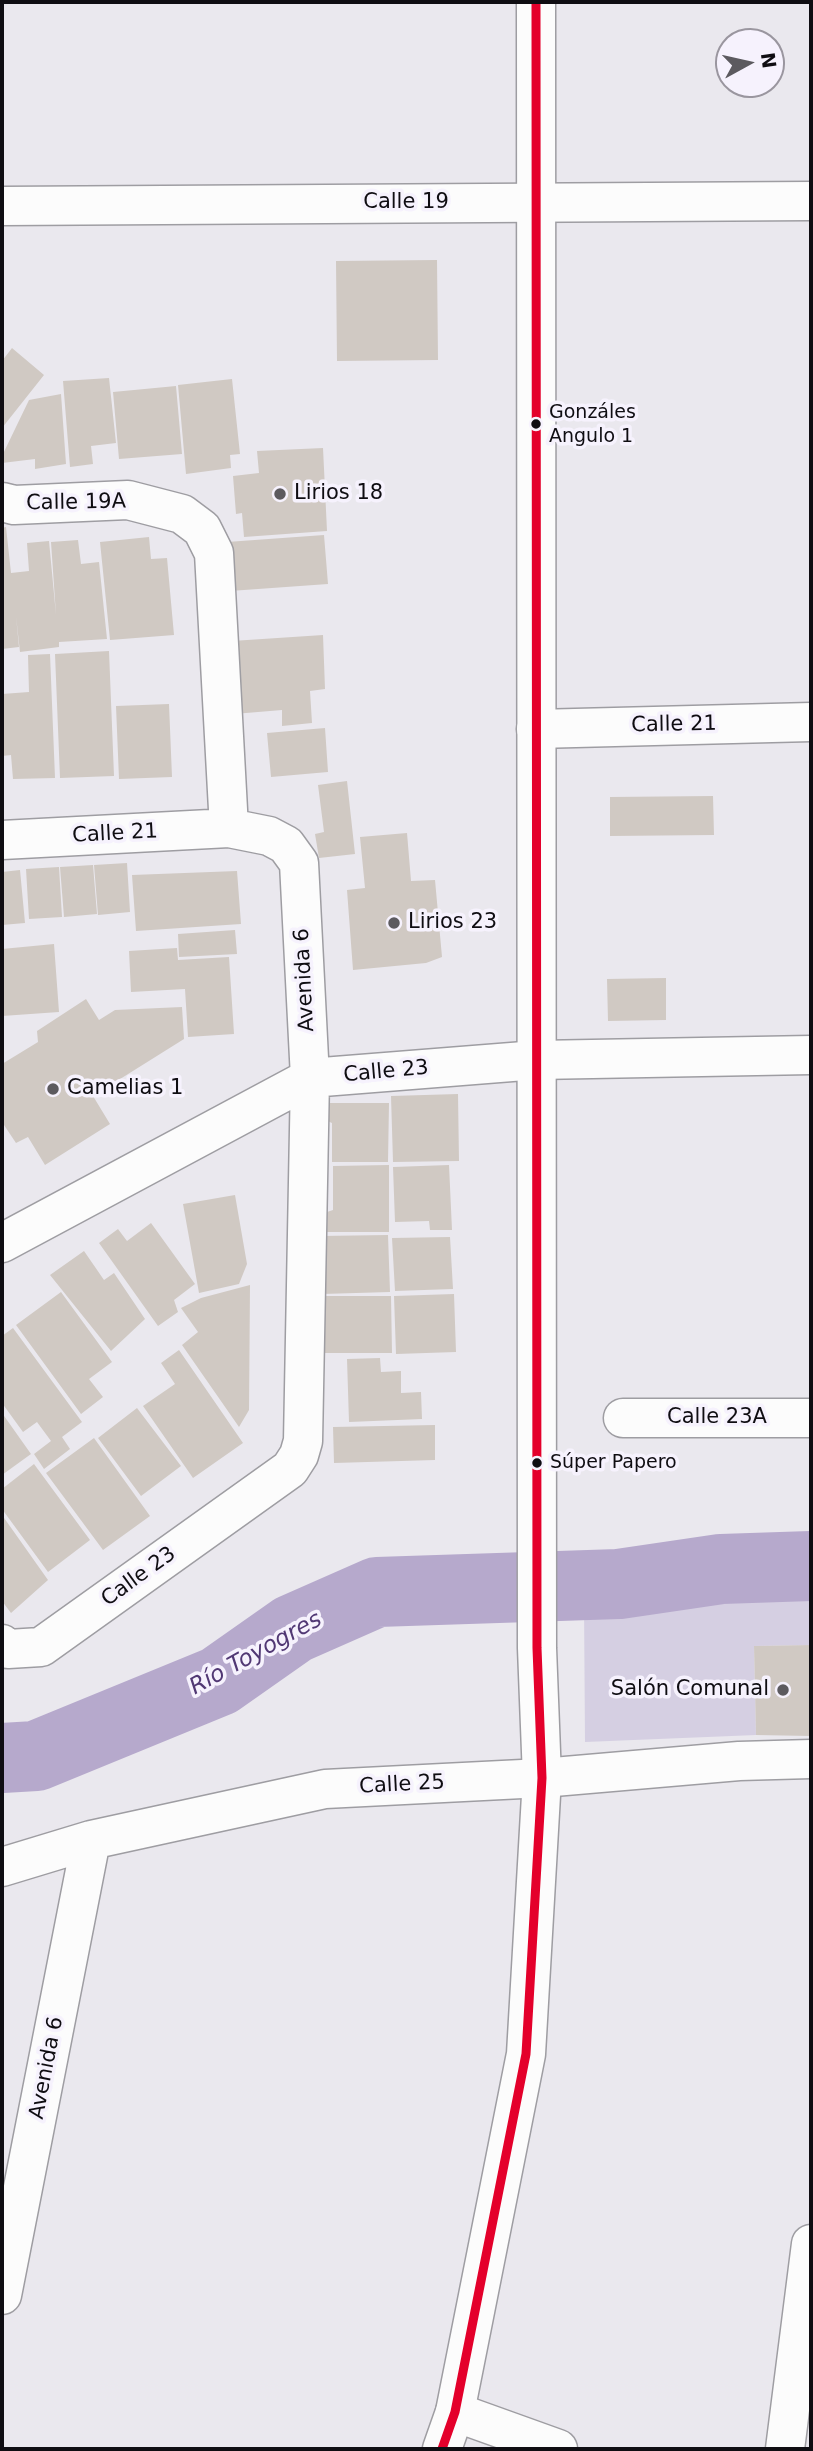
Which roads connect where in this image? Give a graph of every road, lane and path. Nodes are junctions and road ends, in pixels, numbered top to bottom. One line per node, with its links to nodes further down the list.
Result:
1 (536, 2): 3 (street)
2 (811, 201): 3 (street, Calle 19)
3 (536, 203): 4 (street, Calle 19); 7 (street)
4 (2, 206)
5 (2, 502): 8 (street, Calle 19A)
6 (811, 722): 7 (street, Calle 21)
7 (536, 729): 11 (street)
8 (229, 828): 9 (street, Calle 21); 12 (street, Avenida 6)
9 (2, 839)
10 (811, 1055): 11 (street, Calle 23)
11 (537, 1060): 12 (street, Calle 23); 19 (street)
12 (310, 1078): 13 (street, Calle 23); 16 (street, Avenida 6)
13 (2, 1243)
14 (623, 1418): 15 (street, Calle 23A)
15 (811, 1418)
16 (299, 1455): 17 (street, Calle 23)
17 (2, 1644)
18 (811, 1759): 19 (street, Calle 25)
19 (542, 1778): 20 (street, Calle 25); 24 (street)
20 (92, 1840): 21 (street, Calle 25); 23 (street, Avenida 6)
21 (2, 1867)
22 (811, 2244): 27 (street)
23 (2, 2295)
24 (455, 2412): 25 (street); 26 (street)
25 (442, 2449)
26 (558, 2449)
27 (785, 2449)

